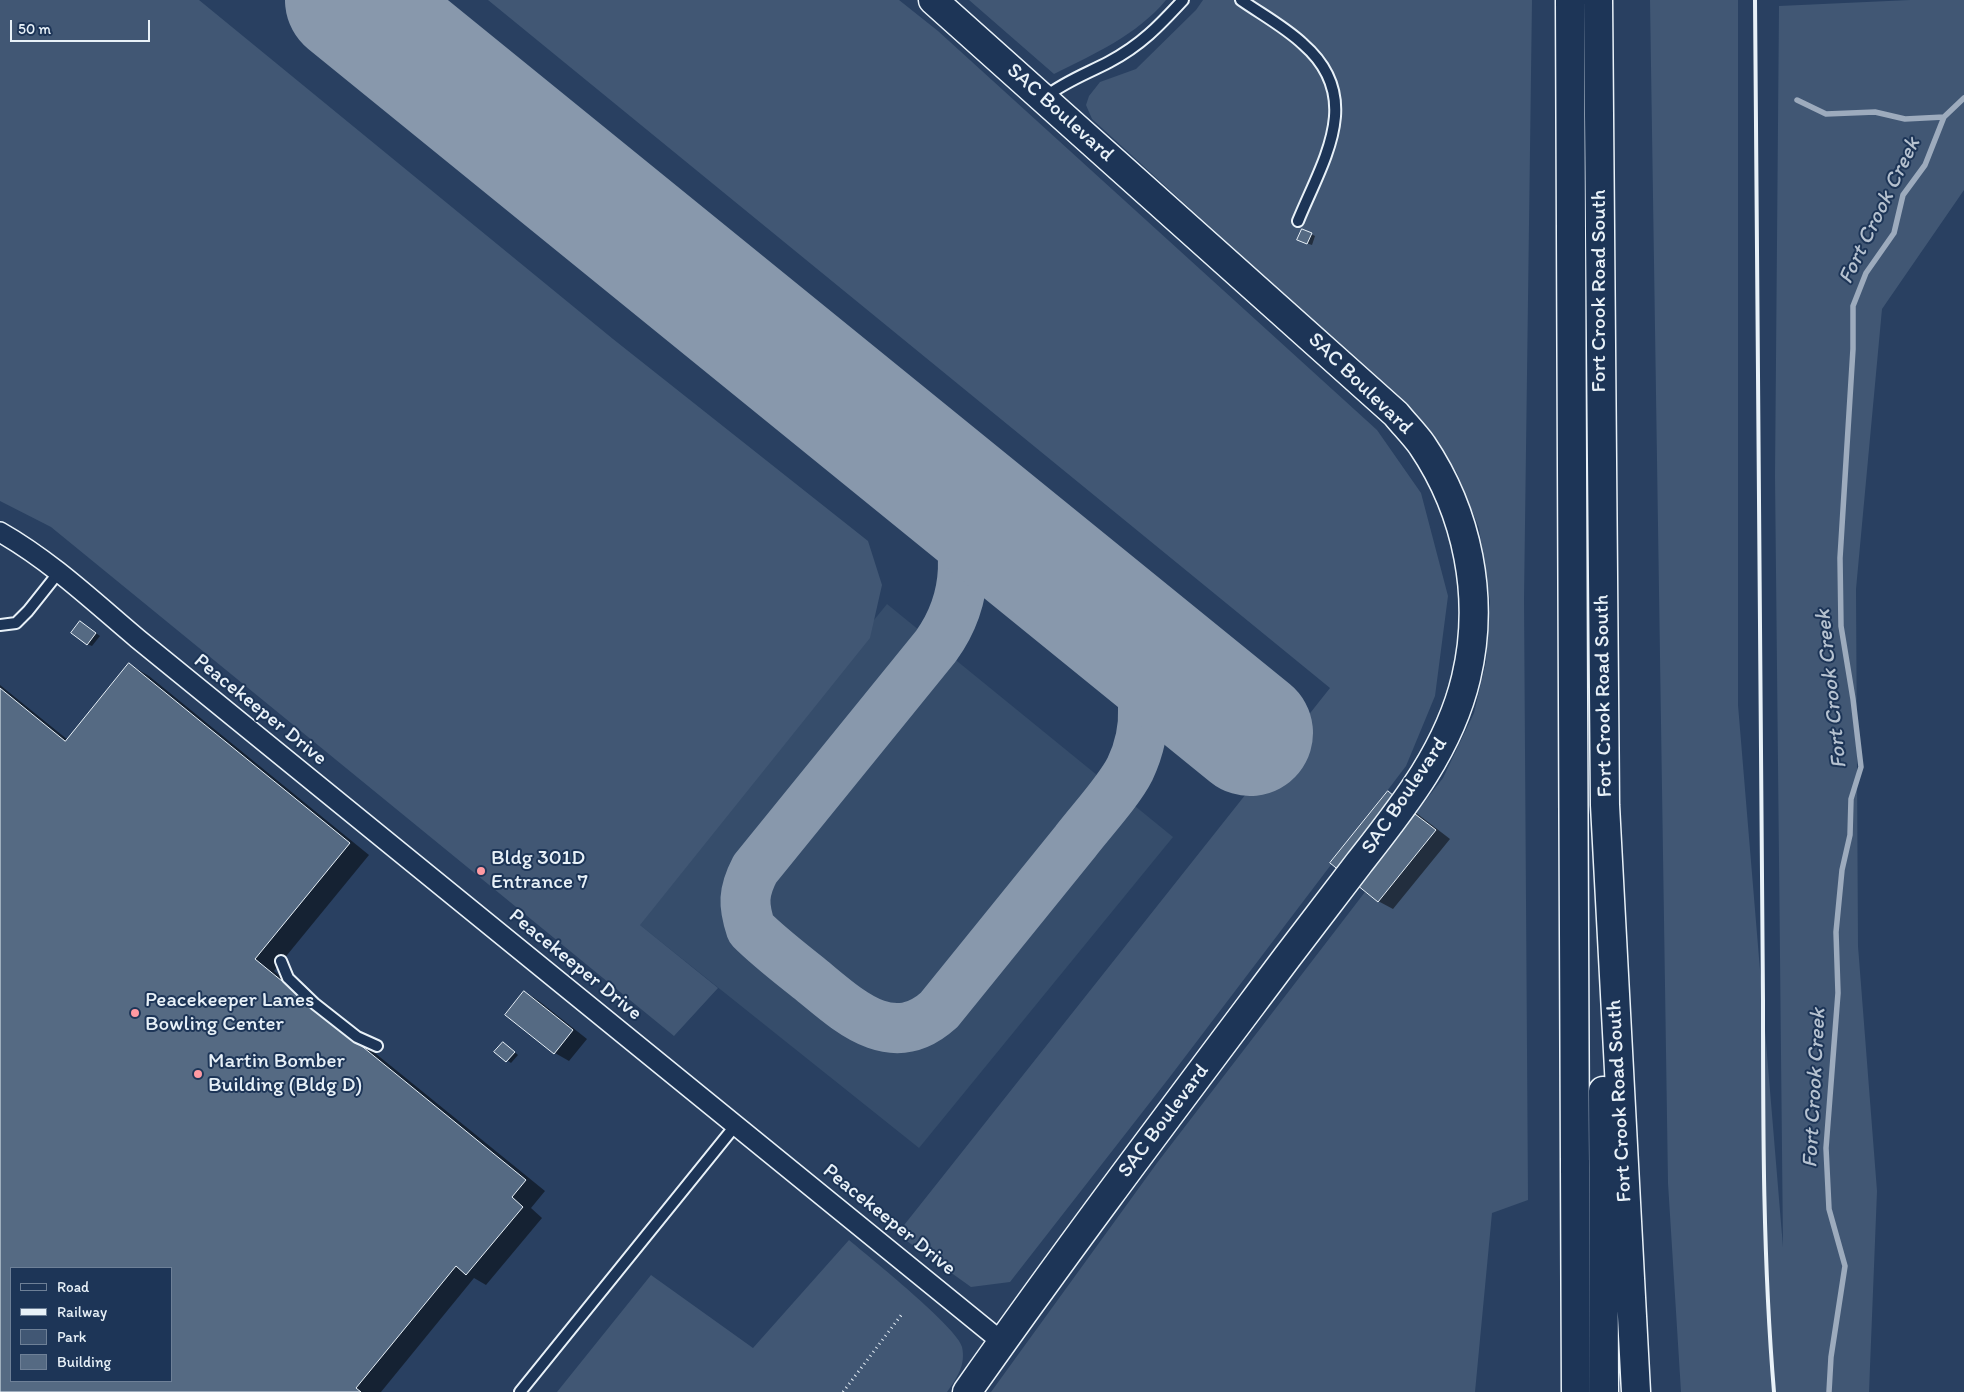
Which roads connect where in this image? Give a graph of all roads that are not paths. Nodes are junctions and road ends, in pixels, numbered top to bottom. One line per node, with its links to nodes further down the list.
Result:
1 (933, 0): 6 (main road, SAC Boulevard)
2 (1183, 0): 6 (lane)
3 (1240, 0): 7 (lane)
4 (1570, 0): 18 (main road, Fort Crook Road South)
5 (1598, 0): 11 (main road, Fort Crook Road South)
6 (1044, 98): 15 (main road, SAC Boulevard)
7 (1298, 221)
8 (0, 532): 9 (street, Peacekeeper Drive)
9 (59, 572): 10 (lane); 14 (street, Peacekeeper Drive)
10 (0, 625)
11 (1605, 805): 19 (main road); 20 (main road, Fort Crook Road South)
12 (281, 961): 13 (lane)
13 (377, 1046)
14 (736, 1126): 15 (street, Peacekeeper Drive); 16 (lane)
15 (1002, 1342): 17 (main road, SAC Boulevard)
16 (520, 1392)
17 (967, 1392)
18 (1576, 1392)
19 (1604, 1392)
20 (1636, 1392)

